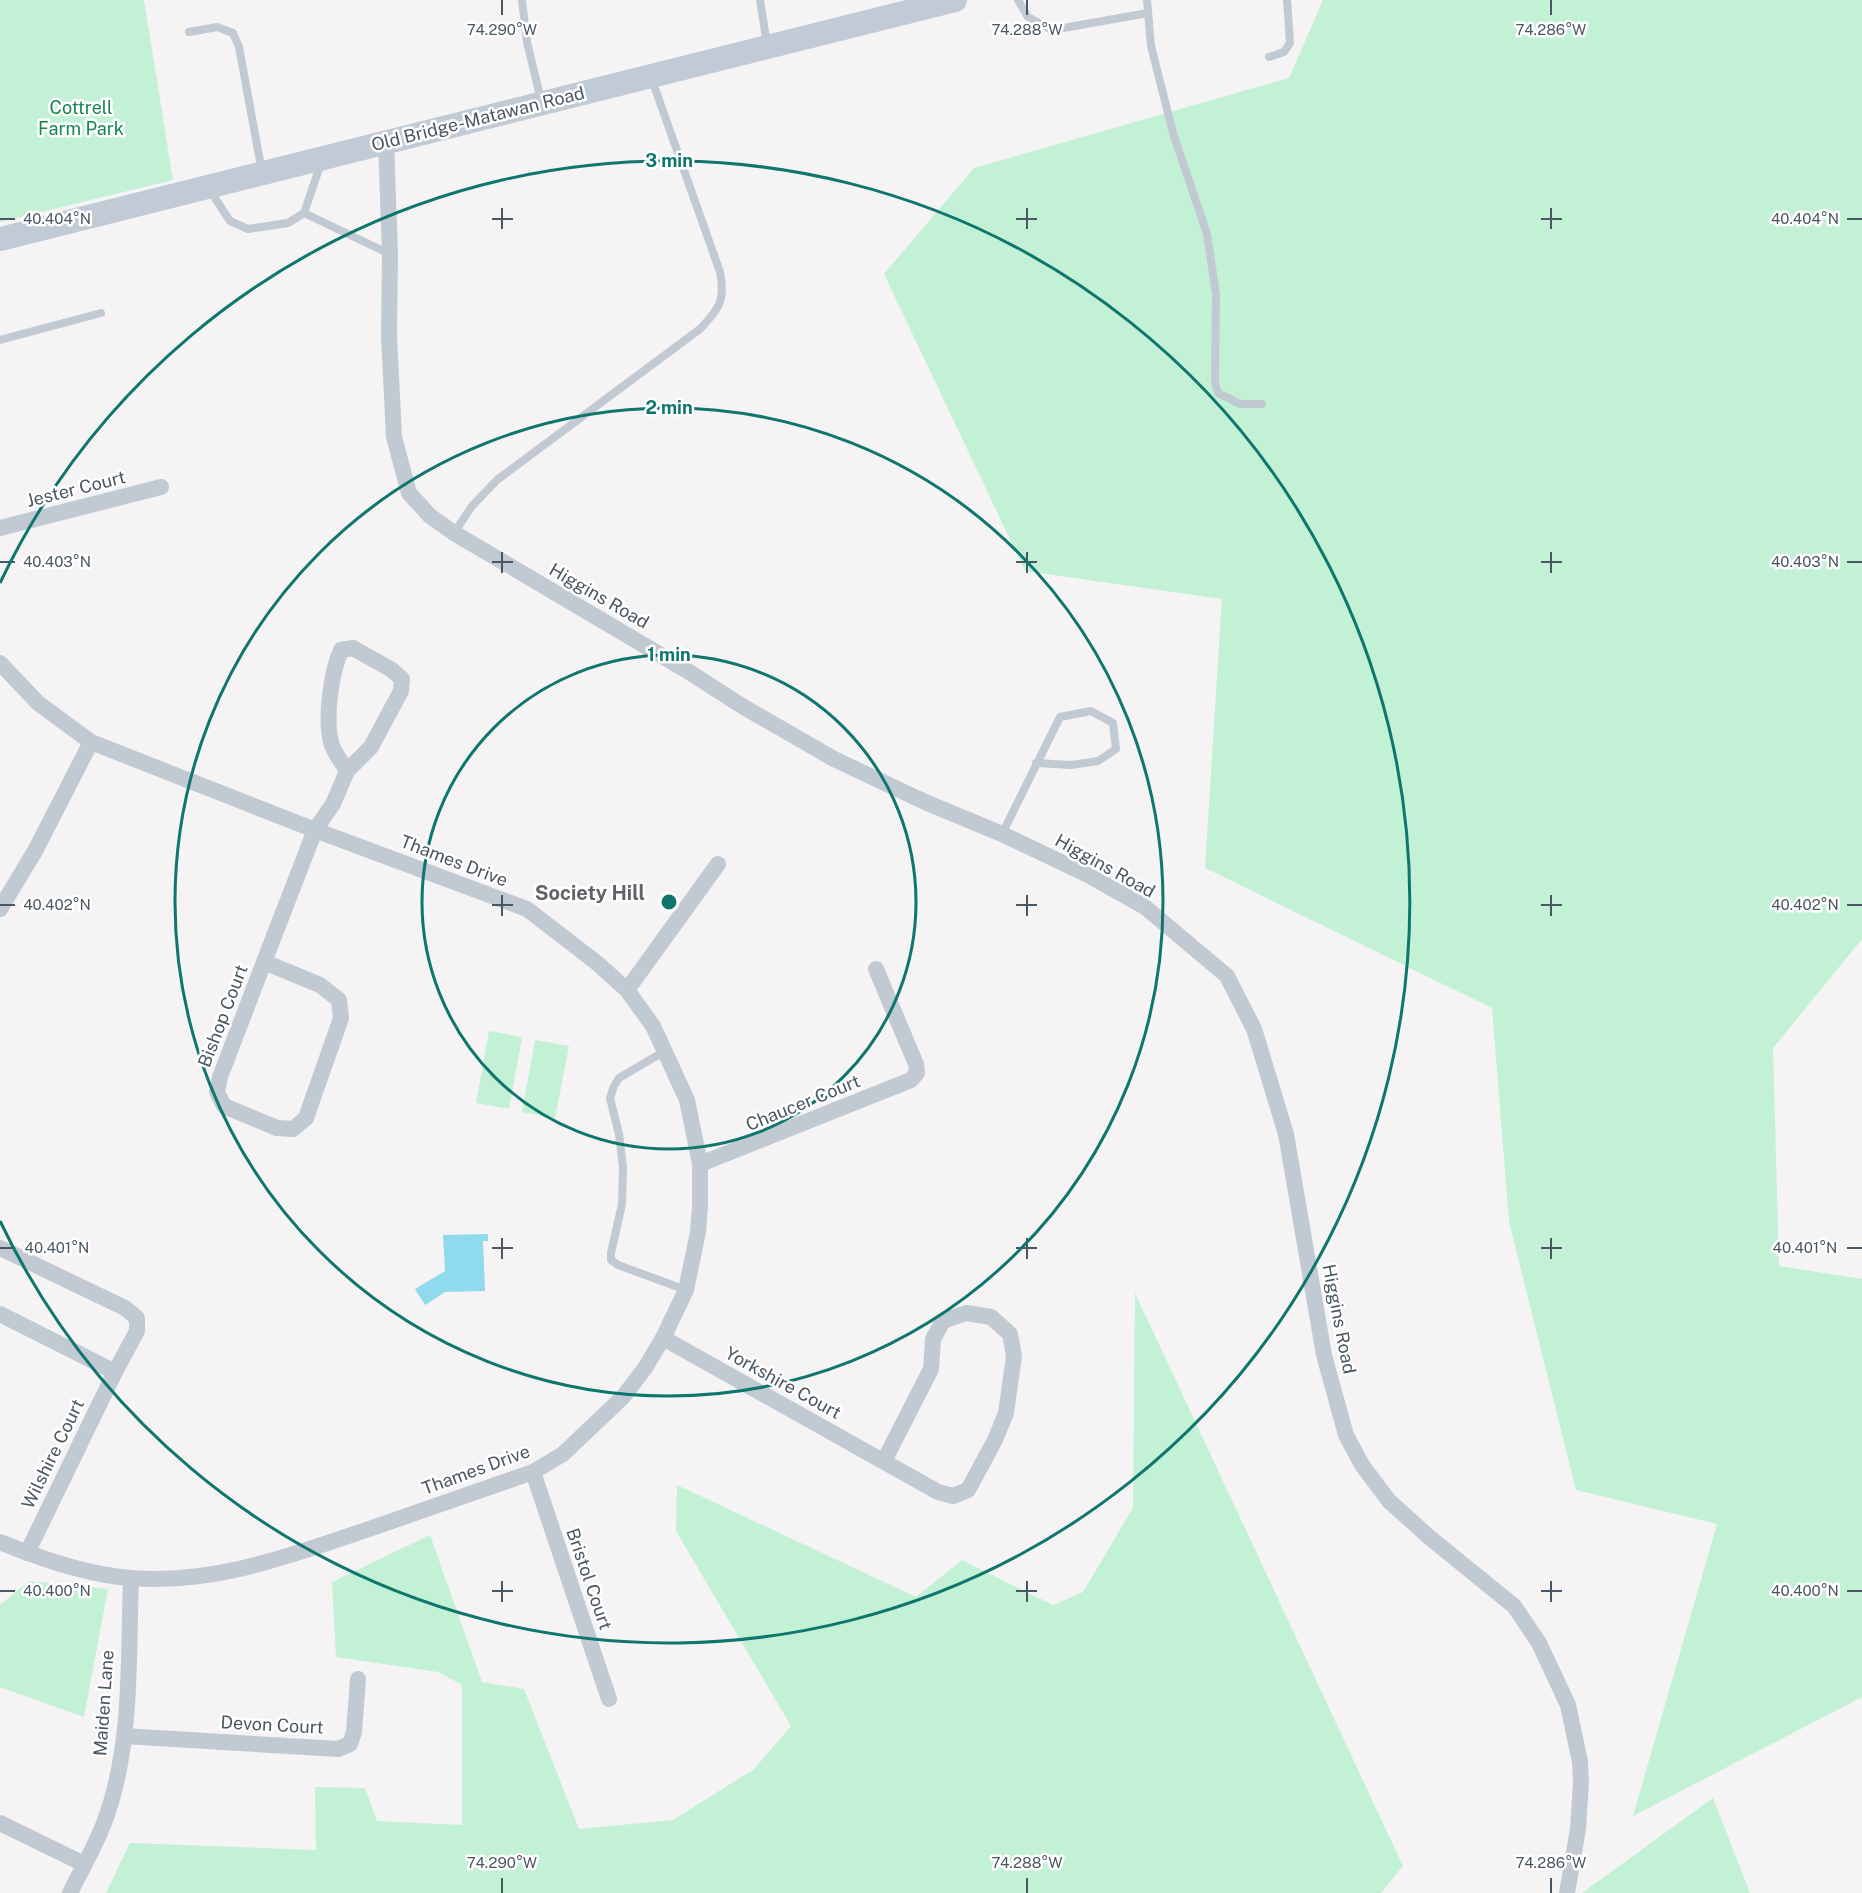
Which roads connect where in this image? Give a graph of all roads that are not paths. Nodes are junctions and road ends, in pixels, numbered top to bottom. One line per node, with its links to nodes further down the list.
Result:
1 (522, 0): 13 (lane)
2 (760, 0): 10 (lane)
3 (956, 0): 7 (main road, Old Bridge-Matawan Road)
4 (1018, 0): 8 (lane)
5 (1147, 0): 8 (lane)
6 (1287, 0): 11 (lane)
7 (918, 5): 10 (main road, Old Bridge-Matawan Road)
8 (1148, 13): 23 (lane)
9 (189, 32): 16 (lane)
10 (768, 46): 12 (main road, Old Bridge-Matawan Road)
11 (1269, 57)
12 (651, 76): 13 (main road, Old Bridge-Matawan Road); 26 (lane)
13 (541, 104): 14 (main road, Old Bridge-Matawan Road)
14 (386, 141): 15 (main road, Old Bridge-Matawan Road); 20 (street, Higgins Road)
15 (323, 158): 16 (main road, Old Bridge-Matawan Road); 18 (lane)
16 (262, 173): 17 (main road, Old Bridge-Matawan Road)
17 (207, 186): 18 (lane); 19 (main road, Old Bridge-Matawan Road)
18 (304, 213): 20 (lane)
19 (0, 239)
20 (390, 254): 26 (street, Higgins Road)
21 (100, 313): 22 (lane)
22 (0, 340)
23 (1262, 404)
24 (161, 487): 25 (street, Jester Court)
25 (0, 528)
26 (454, 533): 32 (street, Higgins Road)
27 (0, 663): 28 (street, Thames Drive)
28 (91, 742): 31 (street, Thames Drive); 34 (street)
29 (1036, 763): 29 (lane); 32 (lane)
30 (347, 771): 30 (street); 31 (street, Bishop Court)
31 (315, 830): 35 (street, Bishop Court); 37 (street, Thames Drive)
32 (1002, 834): 56 (street, Higgins Road)
33 (718, 864): 37 (street)
34 (1, 907)
35 (264, 962): 35 (street, Bishop Court)
36 (876, 969): 39 (street, Chaucer Court)
37 (627, 990): 38 (street, Thames Drive)
38 (666, 1050): 39 (street, Thames Drive); 41 (lane)
39 (700, 1164): 41 (street, Thames Drive)
40 (0, 1248): 44 (street, Wilshire Court)
41 (686, 1290): 43 (street, Thames Drive)
42 (0, 1314): 44 (street)
43 (663, 1338): 45 (street, Yorkshire Court); 46 (street, Thames Drive)
44 (115, 1372): 48 (street, Wilshire Court)
45 (884, 1461): 45 (street, Yorkshire Court)
46 (533, 1472): 49 (street, Thames Drive); 51 (street, Bristol Court)
47 (0, 1542): 48 (street, Thames Drive)
48 (27, 1553): 49 (street, Thames Drive)
49 (131, 1578): 52 (street, Maiden Lane)
50 (358, 1679): 52 (street, Devon Court)
51 (609, 1699)
52 (124, 1736): 54 (street, Maiden Lane)
53 (0, 1822): 54 (street)
54 (84, 1864): 55 (street, Maiden Lane)
55 (70, 1893)
56 (1567, 1893)

